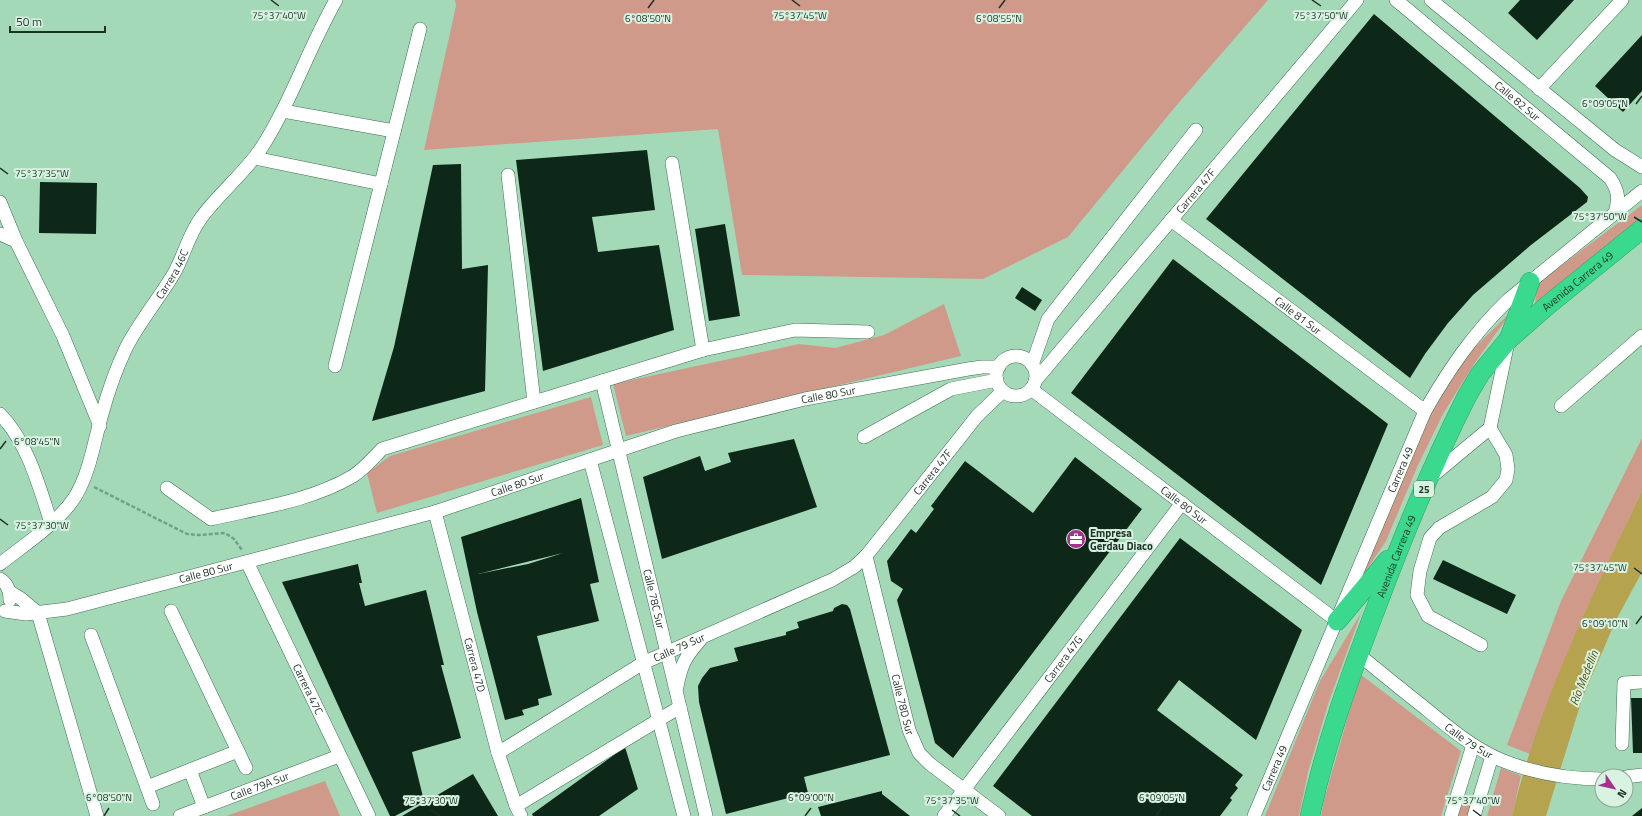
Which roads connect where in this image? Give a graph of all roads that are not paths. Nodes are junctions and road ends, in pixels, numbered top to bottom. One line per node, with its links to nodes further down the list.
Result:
1 (336, 0): 8 (street, Carrera 46C)
2 (1357, 0): 19 (street, Carrera 47F)
3 (1396, 0): 18 (street, Calle 82 Sur)
4 (1431, 0): 7 (street)
5 (1622, 0): 7 (street)
6 (420, 29): 10 (street)
7 (1539, 89): 13 (street)
8 (283, 111): 10 (street); 11 (street, Carrera 46C)
9 (1196, 130): 28 (street)
10 (394, 131): 15 (street)
11 (255, 158): 15 (street); 37 (street, Carrera 46C)
12 (672, 163): 27 (street)
13 (1642, 167)
14 (508, 175): 33 (street)
15 (381, 184): 29 (street)
16 (1642, 191): 18 (street, Carrera 49)
17 (0, 202): 22 (street)
18 (1615, 213): 23 (street, Carrera 49)
19 (1171, 220): 32 (street, Carrera 47F); 35 (street, Calle 81 Sur)
20 (1642, 229): 26 (highway, Avenida Carrera 49 / 25)
21 (0, 234): 22 (street)
22 (16, 242): 37 (street)
23 (1530, 282): 26 (highway); 35 (street, Carrera 49)
24 (868, 332): 27 (street)
25 (1642, 336): 34 (street)
26 (1508, 340): 38 (street); 42 (highway, Avenida Carrera 49 / 25)
27 (703, 350): 31 (street)
28 (1032, 365): 30 (street); 32 (street)
29 (335, 366)
30 (999, 379): 32 (street); 39 (street); 40 (street, Calle 80 Sur); 49 (street, Carrera 47F)
31 (602, 381): 33 (street); 40 (street, Calle 78C Sur)
32 (1033, 385): 44 (street, Calle 80 Sur)
33 (534, 402): 43 (street)
34 (1561, 406)
35 (1425, 411): 57 (street, Carrera 49)
36 (0, 414): 46 (street)
37 (100, 426): 46 (street, Carrera 46C)
38 (1490, 428): 42 (street); 60 (street)
39 (864, 437)
40 (619, 450): 41 (street, Calle 80 Sur); 61 (street, Calle 78C Sur)
41 (590, 460): 45 (street, Calle 80 Sur); 63 (street)
42 (1429, 479): 47 (highway, Avenida Carrera 49 / 25)
43 (167, 488)
44 (1182, 503): 57 (street, Calle 80 Sur); 78 (street, Carrera 47G)
45 (435, 512): 50 (street, Calle 80 Sur); 71 (street, Carrera 47D)
46 (51, 523): 48 (street, Carrera 46C)
47 (1398, 548): 57 (highway); 62 (highway, Avenida Carrera 49 / 25)
48 (18, 550): 51 (street, Carrera 46C); 52 (street)
49 (866, 556): 59 (street, Calle 79 Sur); 78 (street, Calle 78D Sur)
50 (247, 562): 56 (street, Calle 80 Sur); 72 (street, Carrera 47C)
51 (0, 564)
52 (1, 580): 53 (street)
53 (10, 592): 55 (street); 56 (street)
54 (171, 611): 70 (street)
55 (2, 612): 56 (street, Calle 80 Sur)
56 (38, 613): 84 (street)
57 (1337, 621): 91 (street, Carrera 49)
58 (91, 635): 77 (street)
59 (704, 636): 61 (street, Calle 79 Sur); 65 (street)
60 (1481, 645)
61 (667, 652): 63 (street, Calle 79 Sur); 65 (street, Calle 78C Sur)
62 (1358, 654): 69 (street, Calle 79 Sur); 92 (highway, Avenida Carrera 49 / 25)
63 (643, 663): 67 (street); 71 (street, Calle 79 Sur)
64 (1642, 682): 68 (street)
65 (676, 690): 66 (street, Calle 78C Sur)
66 (680, 707): 67 (street); 88 (street, Calle 78C Sur)
67 (658, 720): 83 (street); 87 (street)
68 (1622, 744)
69 (1473, 745): 73 (street, Calle 79 Sur); 79 (street)
70 (238, 751): 74 (street); 75 (street)
71 (498, 752): 83 (street, Carrera 47D)
72 (339, 756): 82 (street, Calle 79A Sur); 86 (street, Carrera 47C)
73 (1492, 756): 76 (street, Calle 79 Sur); 80 (street)
74 (246, 768)
75 (190, 770): 77 (street); 82 (street)
76 (1594, 779)
77 (147, 787): 81 (street)
78 (964, 790): 89 (street, Carrera 47G); 90 (street, Calle 78D Sur)
79 (1459, 792): 80 (street); 93 (street)
80 (1479, 799): 94 (street)
81 (153, 804)
82 (204, 807): 85 (street, Calle 79A Sur)
83 (519, 811)
84 (97, 816)
85 (180, 816)
86 (368, 816)
87 (684, 816)
88 (706, 816)
89 (944, 816)
90 (999, 816)
91 (1254, 816)
92 (1310, 816)
93 (1451, 816)
94 (1474, 816)

